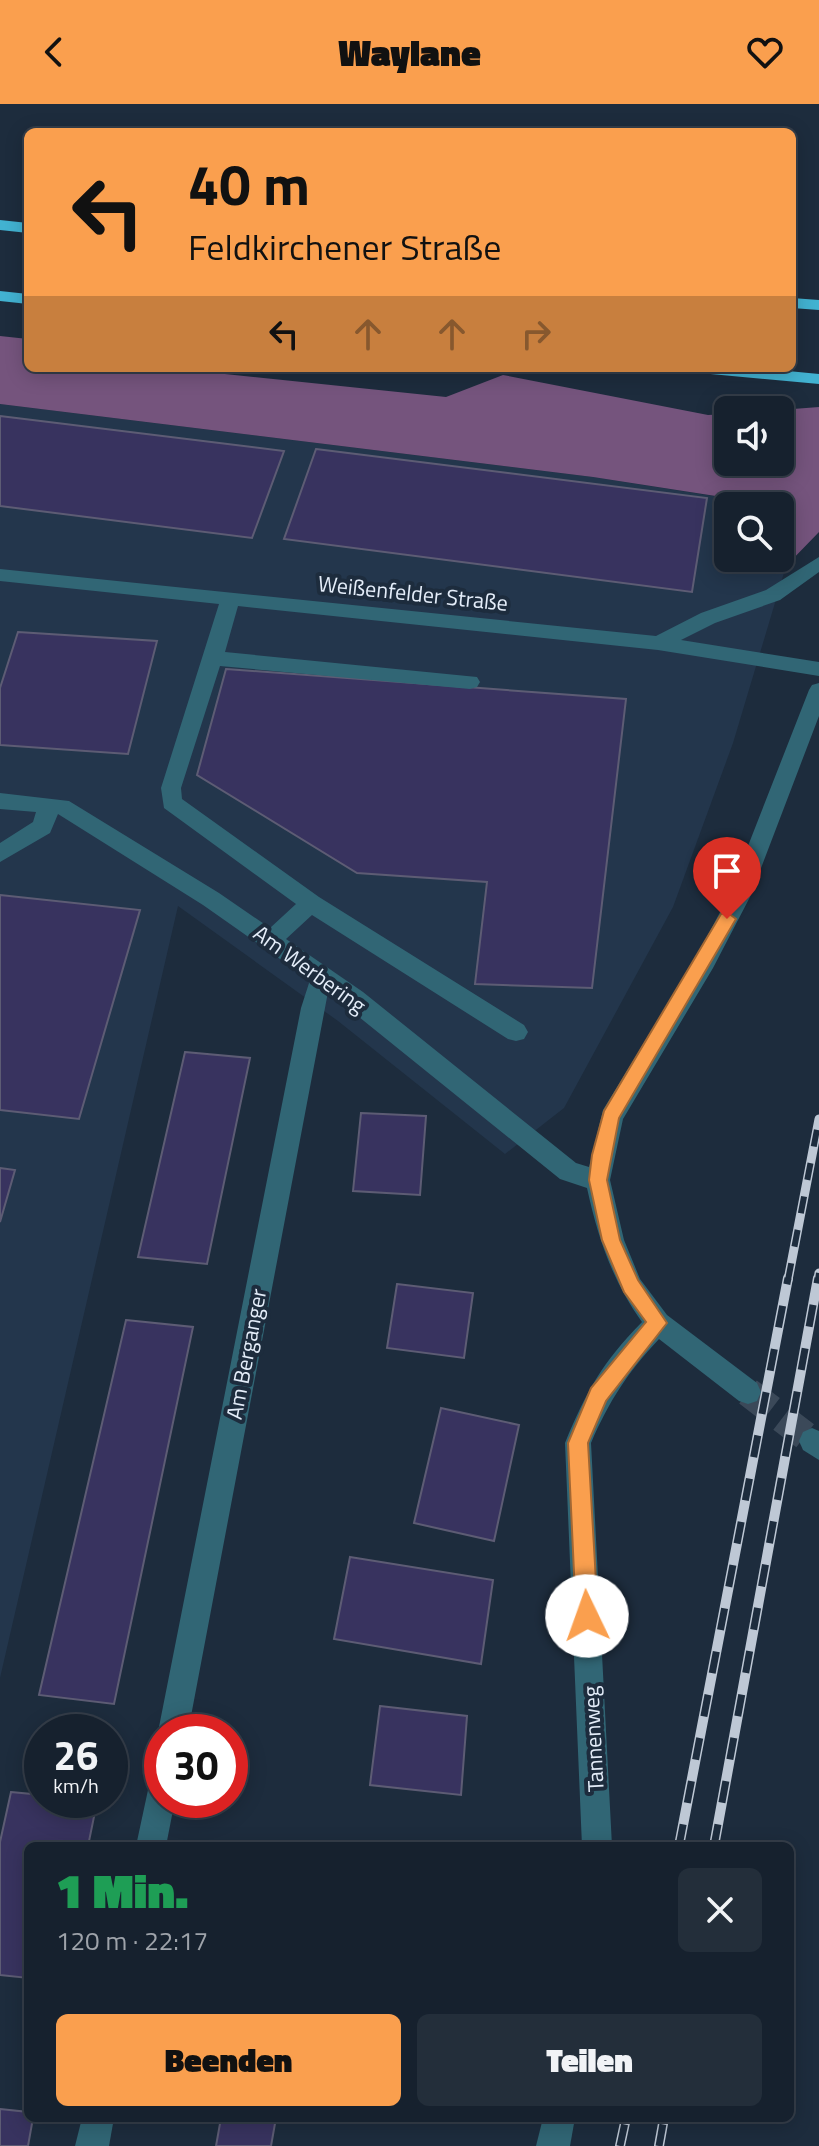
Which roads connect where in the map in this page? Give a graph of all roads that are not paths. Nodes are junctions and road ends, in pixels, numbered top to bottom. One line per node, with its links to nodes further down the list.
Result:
1 (0, 225): 2 (highway)
2 (24, 228)
3 (0, 296): 4 (highway)
4 (24, 299)
5 (796, 303): 6 (highway)
6 (819, 305)
7 (743, 372): 8 (highway)
8 (819, 379)
9 (819, 563): 12 (street)
10 (0, 575): 11 (street, Weißenfelder Straße)
11 (230, 599): 12 (street, Weißenfelder Straße); 13 (street)
12 (658, 643): 14 (street, Weißenfelder Straße)
13 (213, 658): 15 (street); 20 (street)
14 (819, 669)
15 (470, 682)
16 (819, 690): 24 (street)
17 (0, 801): 18 (street, Am Werbering)
18 (49, 806): 19 (street); 21 (street, Am Werbering)
19 (0, 854)
20 (311, 903): 21 (street); 23 (street)
21 (270, 941): 22 (street, Am Werbering)
22 (325, 979): 24 (street, Am Werbering); 27 (street, Am Berganger)
23 (516, 1032)
24 (598, 1180): 25 (street)
25 (658, 1323): 26 (street); 30 (street, Tannenweg)
26 (748, 1392)
27 (176, 1714)
28 (156, 1818): 29 (street)
29 (152, 1842)
30 (597, 1842)
31 (97, 2122): 33 (street)
32 (558, 2122): 34 (street)
33 (92, 2146)
34 (553, 2146)

